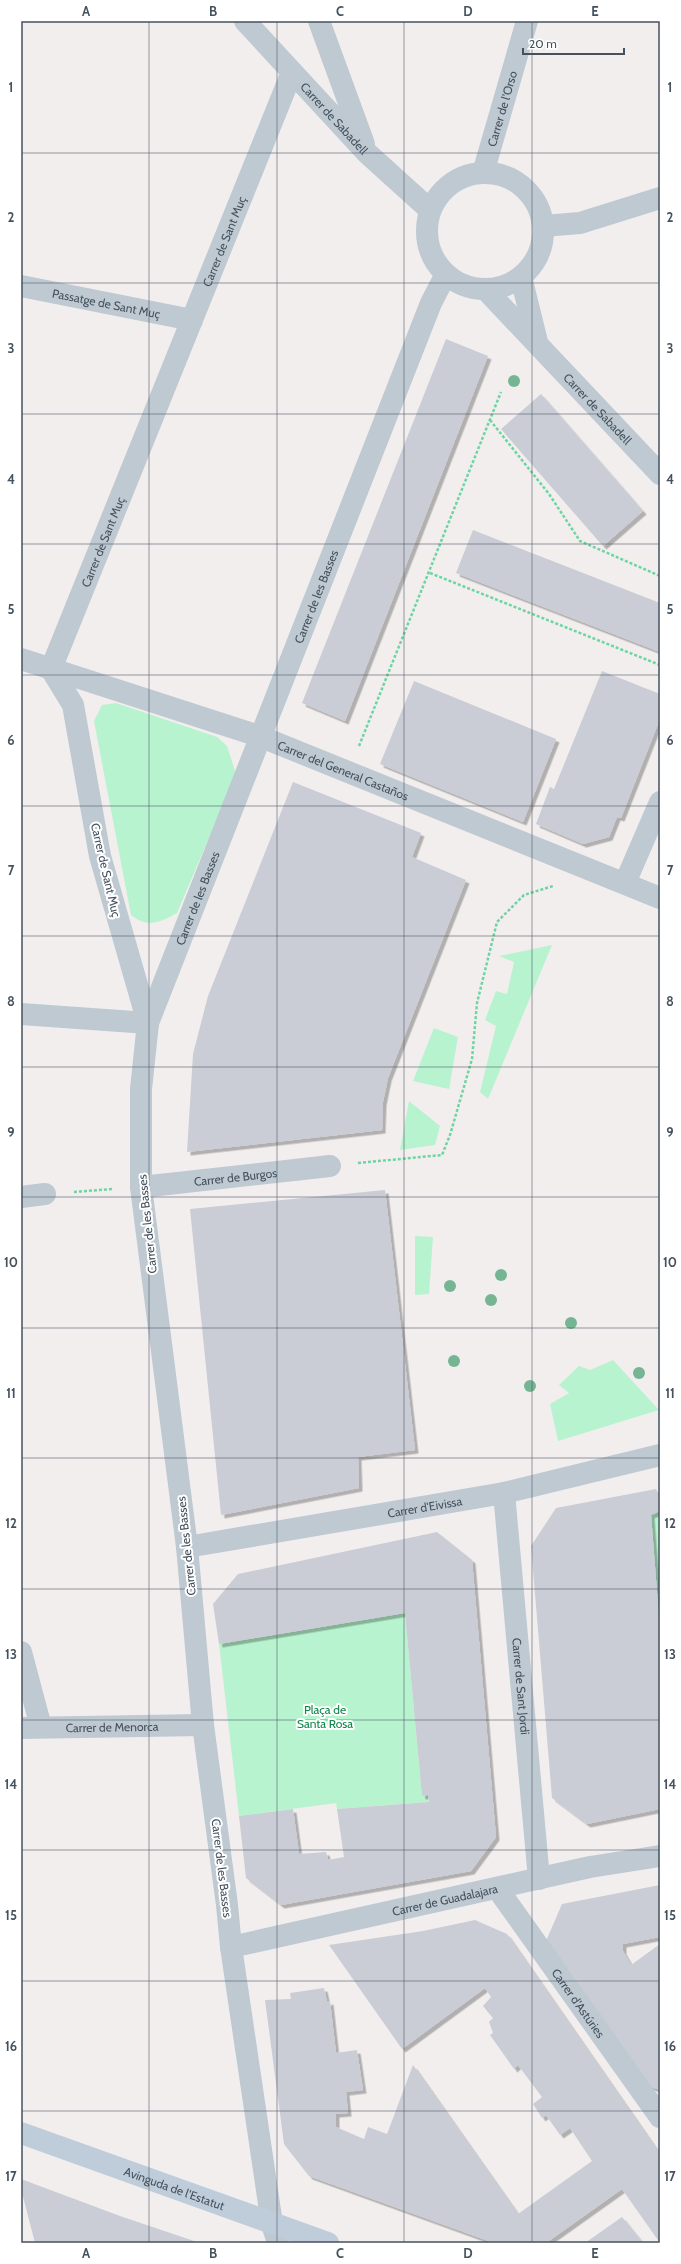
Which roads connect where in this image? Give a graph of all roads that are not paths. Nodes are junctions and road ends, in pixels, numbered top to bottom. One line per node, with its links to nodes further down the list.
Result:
1 (245, 21): 4 (street, Carrer de Sabadell)
2 (320, 21): 5 (street)
3 (527, 21): 6 (street, Carrer de l'Orso)
4 (292, 72): 5 (street, Carrer de Sabadell); 14 (street, Carrer de Sant Muç)
5 (367, 153): 8 (street, Carrer de Sabadell)
6 (483, 173): 8 (street); 9 (street)
7 (660, 198): 9 (street)
8 (430, 210): 10 (street)
9 (544, 226): 11 (street)
10 (446, 274): 13 (street); 19 (street, Carrer de les Basses)
11 (521, 277): 13 (street); 15 (street, Carrer de Sabadell)
12 (21, 286): 14 (street, Passatge de Sant Muç)
13 (486, 290): 15 (street, Carrer de Sabadell)
14 (192, 320): 18 (street, Carrer de Sant Muç)
15 (537, 342): 16 (street, Carrer de Sabadell)
16 (660, 474)
17 (21, 659): 18 (street, Carrer del General Castaños)
18 (51, 669): 19 (street, Carrer del General Castaños); 24 (street, Carrer de Sant Muç)
19 (259, 736): 21 (street, Carrer del General Castaños); 24 (street, Carrer de les Basses)
20 (660, 802): 21 (street)
21 (625, 883): 22 (street, Carrer del General Castaños)
22 (660, 898)
23 (21, 1014): 24 (street)
24 (148, 1023): 26 (street, Carrer de les Basses)
25 (330, 1166): 26 (street, Carrer de Burgos)
26 (141, 1186): 31 (street, Carrer de les Basses)
27 (45, 1194): 28 (street)
28 (21, 1196)
29 (660, 1455): 30 (street, Carrer d'Eivissa)
30 (504, 1493): 31 (street, Carrer d'Eivissa); 36 (street, Carrer de Sant Jordi)
31 (187, 1547): 33 (street, Carrer de les Basses)
32 (21, 1652): 34 (street)
33 (203, 1726): 34 (street, Carrer de Menorca); 38 (street, Carrer de les Basses)
34 (31, 1728)
35 (660, 1856): 36 (street, Carrer de Guadalajara)
36 (539, 1879): 37 (street, Carrer de Guadalajara)
37 (497, 1888): 38 (street, Carrer de Guadalajara); 39 (street, Carrer d'Astúries)
38 (231, 1947): 41 (street, Carrer de les Basses)
39 (660, 2117)
40 (21, 2133): 41 (main road, Avinguda de l'Estatut)
41 (275, 2234): 42 (main road, Avinguda de l'Estatut)
42 (328, 2243)

